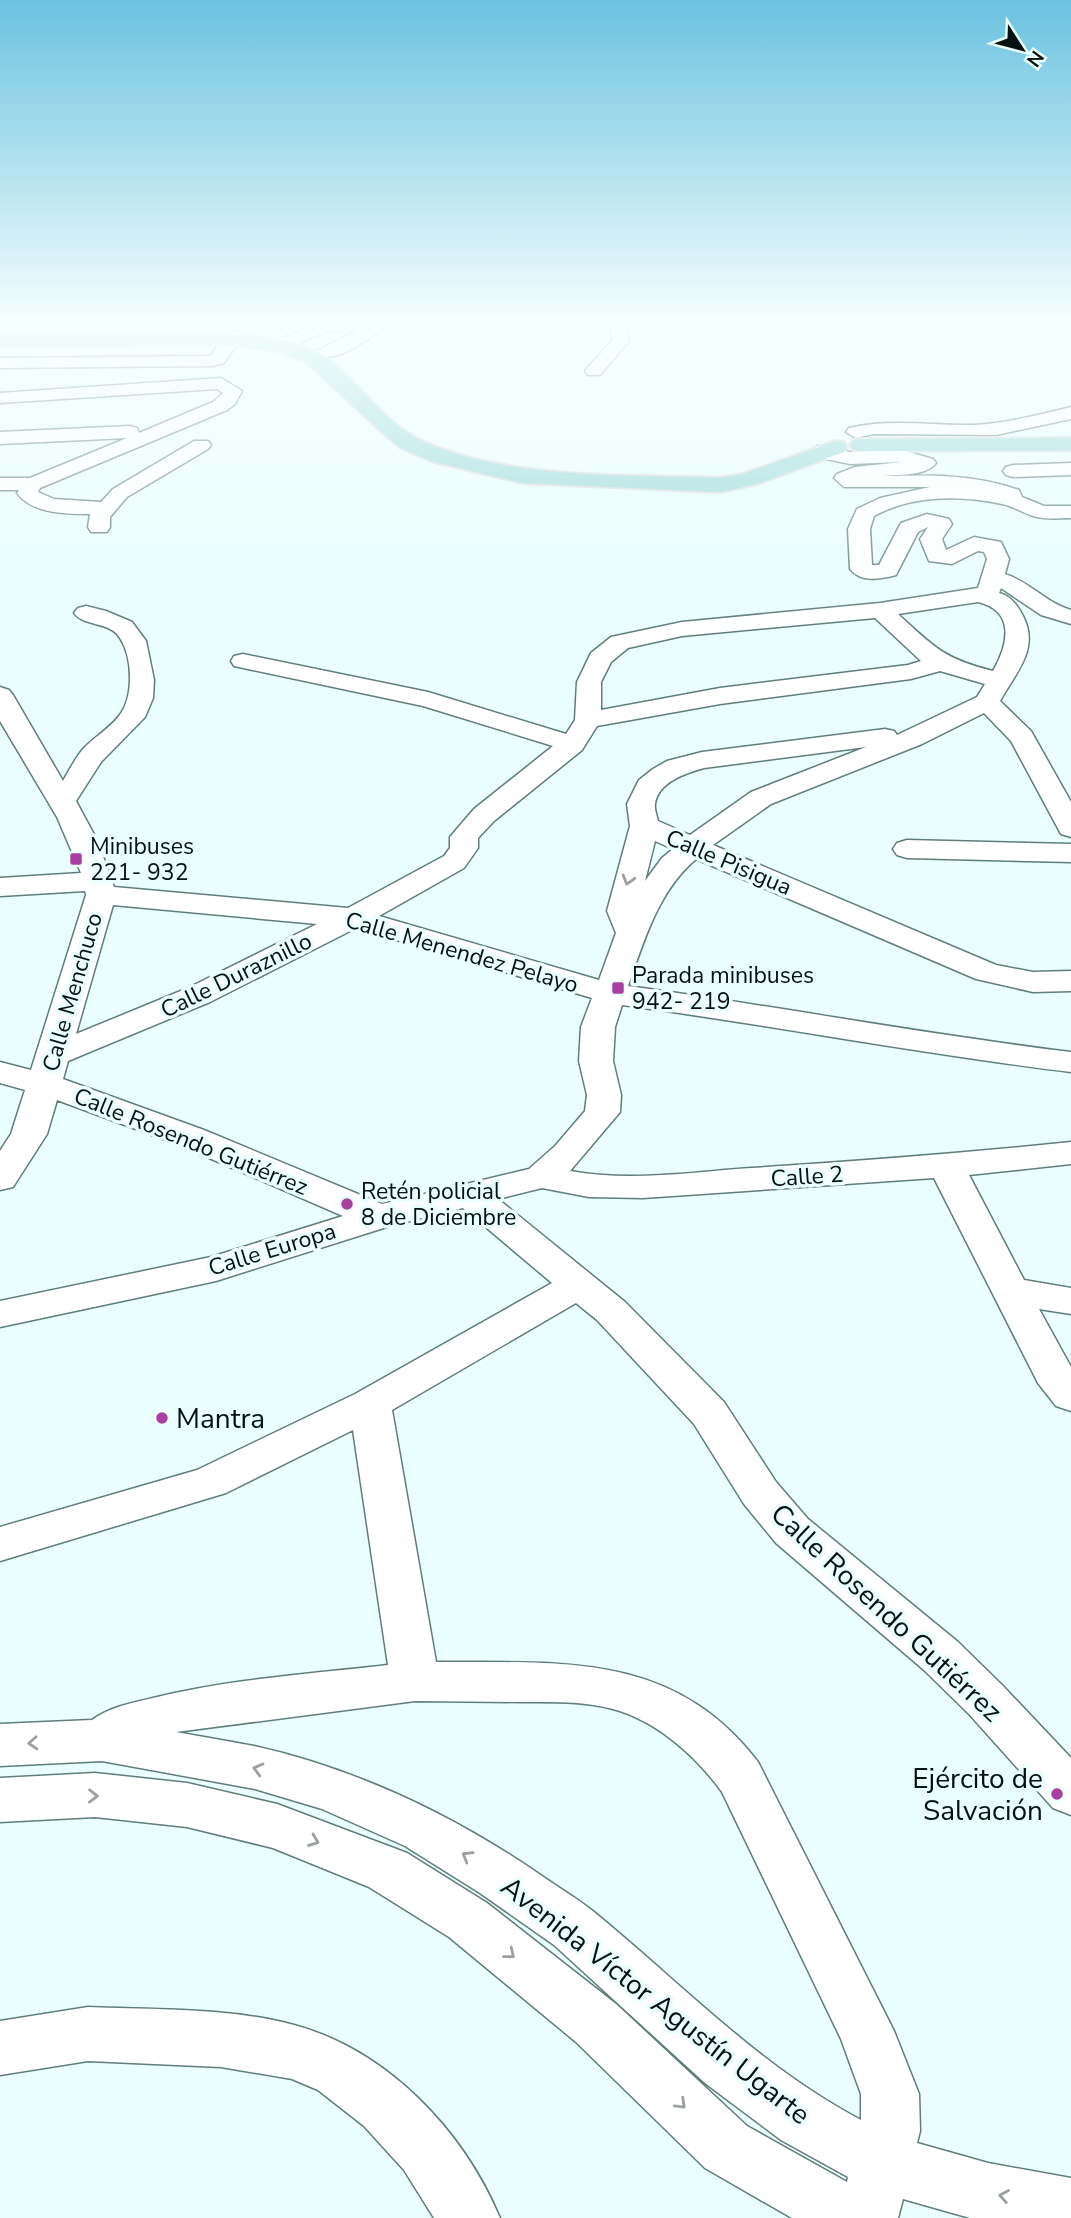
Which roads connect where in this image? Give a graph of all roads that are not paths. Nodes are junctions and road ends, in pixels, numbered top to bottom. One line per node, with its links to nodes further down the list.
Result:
1 (175, 423): 5 (street)
2 (383, 423): 11 (main road)
3 (408, 423): 11 (main road)
4 (1040, 423): 6 (street)
5 (150, 433): 8 (street); 13 (street)
6 (861, 438): 7 (main road); 9 (main road); 11 (main road)
7 (1071, 438)
8 (0, 439)
9 (1071, 444)
10 (201, 445): 17 (street)
11 (823, 445): 19 (street)
12 (40, 458): 13 (street)
13 (88, 459): 17 (street)
14 (1063, 469): 15 (street); 18 (street)
15 (1013, 471)
16 (0, 484): 17 (street)
17 (33, 484)
18 (1071, 490)
19 (1006, 498): 20 (street); 21 (street)
20 (1071, 512)
21 (991, 587): 22 (street); 24 (street); 27 (street)
22 (880, 610): 26 (street); 29 (street)
23 (86, 613): 31 (street)
24 (1071, 617)
25 (243, 661): 29 (street)
26 (940, 663): 27 (street); 29 (street)
27 (994, 691): 30 (street, Calle Europa); 33 (street)
28 (0, 695): 31 (street, Calle Menchuco)
29 (581, 732): 39 (street, Calle Duraznillo)
30 (913, 738): 32 (street, Calle Pisigua); 34 (street, Calle Europa)
31 (60, 799): 38 (street, Calle Menchuco)
32 (644, 826): 34 (street, Calle Pisigua); 40 (street, one-way to 40)
33 (1071, 828)
34 (693, 846): 40 (street, Calle Europa); 41 (street, Calle Pisigua)
35 (906, 849): 36 (street)
36 (1071, 853)
37 (0, 887): 38 (street, Calle Menendez Pelayo)
38 (99, 888): 39 (street, Calle Menendez Pelayo); 44 (street, Calle Menchuco)
39 (353, 918): 42 (street, Calle Menendez Pelayo); 44 (street, Calle Duraznillo)
40 (631, 934): 42 (street, Calle Europa)
41 (1071, 981)
42 (612, 994): 43 (street, Calle Menendez Pelayo); 48 (street, Calle Europa)
43 (1071, 1062)
44 (49, 1069): 45 (street, Calle Rosendo Gutiérrez); 49 (street, Calle Menchuco); 51 (street, Calle Rosendo Gutiérrez)
45 (0, 1072)
46 (1071, 1153): 47 (street, Calle 2)
47 (946, 1166): 48 (street, Calle 2); 53 (street)
48 (542, 1177): 50 (street, Calle Europa)
49 (0, 1179)
50 (469, 1194): 51 (street, Calle Europa); 52 (street, Calle Rosendo Gutiérrez)
51 (379, 1217): 55 (street, Calle Europa)
52 (579, 1284): 57 (street); 62 (street, Calle Rosendo Gutiérrez)
53 (1012, 1291): 54 (street); 56 (street)
54 (1071, 1301)
55 (0, 1314)
56 (1071, 1396)
57 (370, 1404): 58 (street); 59 (street)
58 (0, 1544)
59 (415, 1681): 60 (street); 65 (street)
60 (102, 1740): 61 (street, Avenida Víctor Agustín Ugarte, one-way to 61); 65 (street, Avenida Víctor Agustín Ugarte, one-way to 60)
61 (0, 1745)
62 (1071, 1793)
63 (0, 1800): 68 (street, one-way to 68)
64 (0, 2048): 67 (street)
65 (883, 2163): 66 (street, Avenida Víctor Agustín Ugarte, one-way to 65); 69 (street)
66 (1071, 2208)
67 (469, 2218)
68 (851, 2218)
69 (867, 2218)

